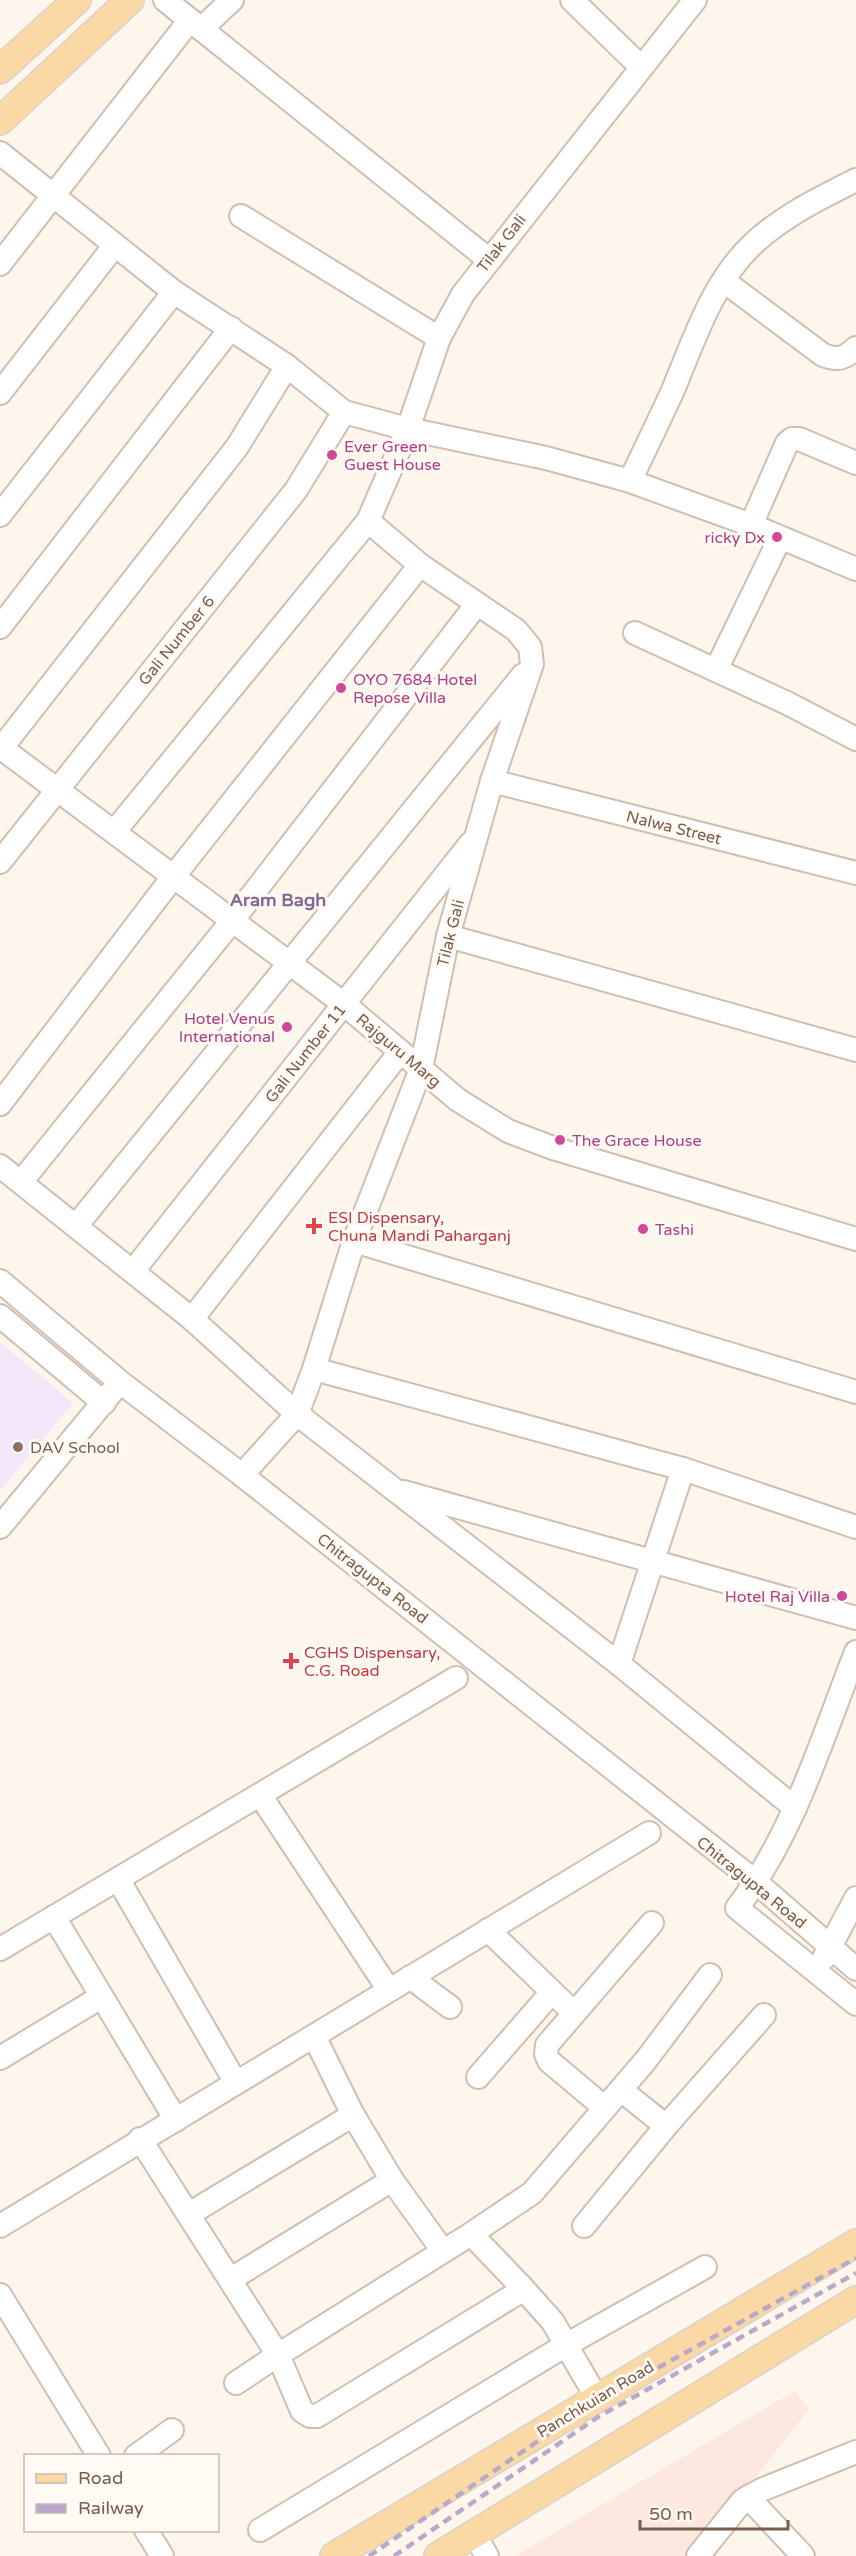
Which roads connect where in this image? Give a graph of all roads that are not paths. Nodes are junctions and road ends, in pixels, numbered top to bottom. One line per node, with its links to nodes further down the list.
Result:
1 (77, 0): 9 (main road)
2 (130, 0): 10 (main road)
3 (165, 0): 7 (street)
4 (232, 0): 7 (street)
5 (572, 0): 8 (street)
6 (695, 0): 8 (street, Tilak Gali)
7 (196, 24): 13 (street); 16 (street)
8 (640, 66): 16 (street, Tilak Gali)
9 (0, 70)
10 (0, 121)
11 (0, 153): 13 (street)
12 (856, 180): 18 (street)
13 (52, 196): 15 (street); 17 (street)
14 (241, 216): 21 (street)
15 (115, 245): 19 (street); 24 (street)
16 (488, 260): 21 (street, Tilak Gali)
17 (0, 264)
18 (724, 281): 22 (street); 28 (street)
19 (174, 292): 20 (street); 29 (street)
20 (231, 328): 23 (street); 36 (street)
21 (439, 338): 26 (street, Tilak Gali)
22 (856, 348)
23 (287, 366): 25 (street); 41 (street)
24 (0, 393)
25 (344, 412): 26 (street); 43 (street, Gali Number 6)
26 (408, 429): 28 (street); 30 (street, Tilak Gali)
27 (856, 463): 31 (street)
28 (630, 481): 31 (street)
29 (0, 515)
30 (368, 521): 33 (street); 44 (street, Tilak Gali)
31 (751, 525): 32 (street)
32 (780, 538): 34 (street); 39 (street)
33 (420, 565): 35 (street); 48 (street)
34 (856, 569)
35 (477, 604): 38 (street); 49 (street)
36 (0, 627)
37 (635, 633): 39 (street)
38 (532, 664): 42 (street, Tilak Gali); 51 (street)
39 (716, 670): 40 (street)
40 (856, 739)
41 (1, 749): 43 (street, Rajguru Marg)
42 (492, 781): 45 (street, Tilak Gali); 47 (street, Nalwa Street)
43 (56, 789): 44 (street, Rajguru Marg); 46 (street, Gali Number 6)
44 (114, 832): 48 (street, Rajguru Marg)
45 (477, 834): 50 (street, Tilak Gali); 52 (street, Gali Number 11)
46 (0, 862)
47 (856, 873)
48 (173, 877): 49 (street, Rajguru Marg); 56 (street)
49 (232, 921): 51 (street, Rajguru Marg); 58 (street)
50 (448, 936): 53 (street); 55 (street, Tilak Gali)
51 (290, 963): 52 (street, Rajguru Marg); 59 (street)
52 (344, 1004): 54 (street, Rajguru Marg); 62 (street, Gali Number 11)
53 (856, 1050)
54 (400, 1052): 55 (street, Rajguru Marg); 65 (street)
55 (421, 1069): 60 (street, Rajguru Marg); 61 (street, Tilak Gali)
56 (0, 1104)
57 (0, 1166): 58 (street)
58 (21, 1182): 59 (street)
59 (76, 1226): 62 (street)
60 (856, 1239)
61 (354, 1241): 66 (street, Tilak Gali); 68 (street)
62 (133, 1271): 65 (street)
63 (0, 1281): 67 (street, Chitragupta Road)
64 (0, 1316): 69 (street)
65 (192, 1319): 70 (street)
66 (314, 1369): 70 (street, Tilak Gali); 71 (street)
67 (120, 1382): 69 (street); 72 (street, Chitragupta Road)
68 (856, 1392)
69 (104, 1403): 74 (street)
70 (297, 1414): 72 (street); 73 (street)
71 (683, 1469): 75 (street); 76 (street)
72 (242, 1475): 85 (street, Chitragupta Road)
73 (394, 1489): 76 (street); 79 (street)
74 (0, 1527)
75 (856, 1527)
76 (651, 1562): 77 (street); 79 (street)
77 (856, 1618)
78 (856, 1652): 82 (street)
79 (619, 1664): 82 (street)
80 (456, 1678): 81 (street)
81 (260, 1795): 84 (street); 96 (street)
82 (795, 1808): 85 (street)
83 (648, 1833): 89 (street)
84 (118, 1879): 87 (street); 106 (street)
85 (756, 1882): 90 (street, Chitragupta Road); 93 (street, Chitragupta Road)
86 (856, 1898): 90 (street)
87 (54, 1917): 91 (street); 98 (street)
88 (652, 1923): 101 (street)
89 (488, 1930): 95 (street); 97 (street)
90 (830, 1947): 92 (street, Chitragupta Road); 93 (street)
91 (0, 1949)
92 (856, 1969)
93 (816, 1972): 99 (street, Chitragupta Road)
94 (710, 1976): 107 (street)
95 (410, 1977): 96 (street); 100 (street)
96 (389, 1990): 103 (street)
97 (552, 1992): 101 (street); 105 (street)
98 (101, 1996): 104 (street); 110 (street)
99 (856, 2004)
100 (450, 2007)
101 (574, 2013): 108 (street)
102 (764, 2015): 111 (street)
103 (314, 2036): 106 (street); 109 (street)
104 (0, 2058)
105 (478, 2077)
106 (236, 2083): 110 (street)
107 (621, 2090): 108 (street); 111 (street)
108 (605, 2108): 117 (street)
109 (353, 2115): 113 (street); 114 (street)
110 (176, 2120): 112 (street)
111 (666, 2126): 116 (street)
112 (140, 2139): 114 (street); 115 (street)
113 (392, 2180): 119 (street); 121 (street)
114 (189, 2214): 121 (street)
115 (0, 2226)
116 (584, 2226)
117 (471, 2234): 119 (street); 122 (street)
118 (856, 2243): 128 (main road, Panchkuian Road)
119 (443, 2251): 126 (street)
120 (705, 2267): 125 (street)
121 (231, 2279): 126 (street)
122 (520, 2285): 125 (street); 126 (street)
123 (0, 2295): 131 (street)
124 (856, 2300): 136 (main road)
125 (566, 2346): 128 (street); 134 (street)
126 (278, 2355): 127 (street)
127 (236, 2383)
128 (597, 2398): 138 (main road, Panchkuian Road)
129 (172, 2430): 132 (street)
130 (856, 2452): 133 (street)
131 (98, 2454)
132 (139, 2454)
133 (748, 2497): 140 (street); 141 (street)
134 (260, 2530)
135 (147, 2532): 137 (street)
136 (481, 2545): 139 (main road)
137 (162, 2556)
138 (334, 2556)
139 (438, 2556)
140 (698, 2556)
141 (803, 2556)

